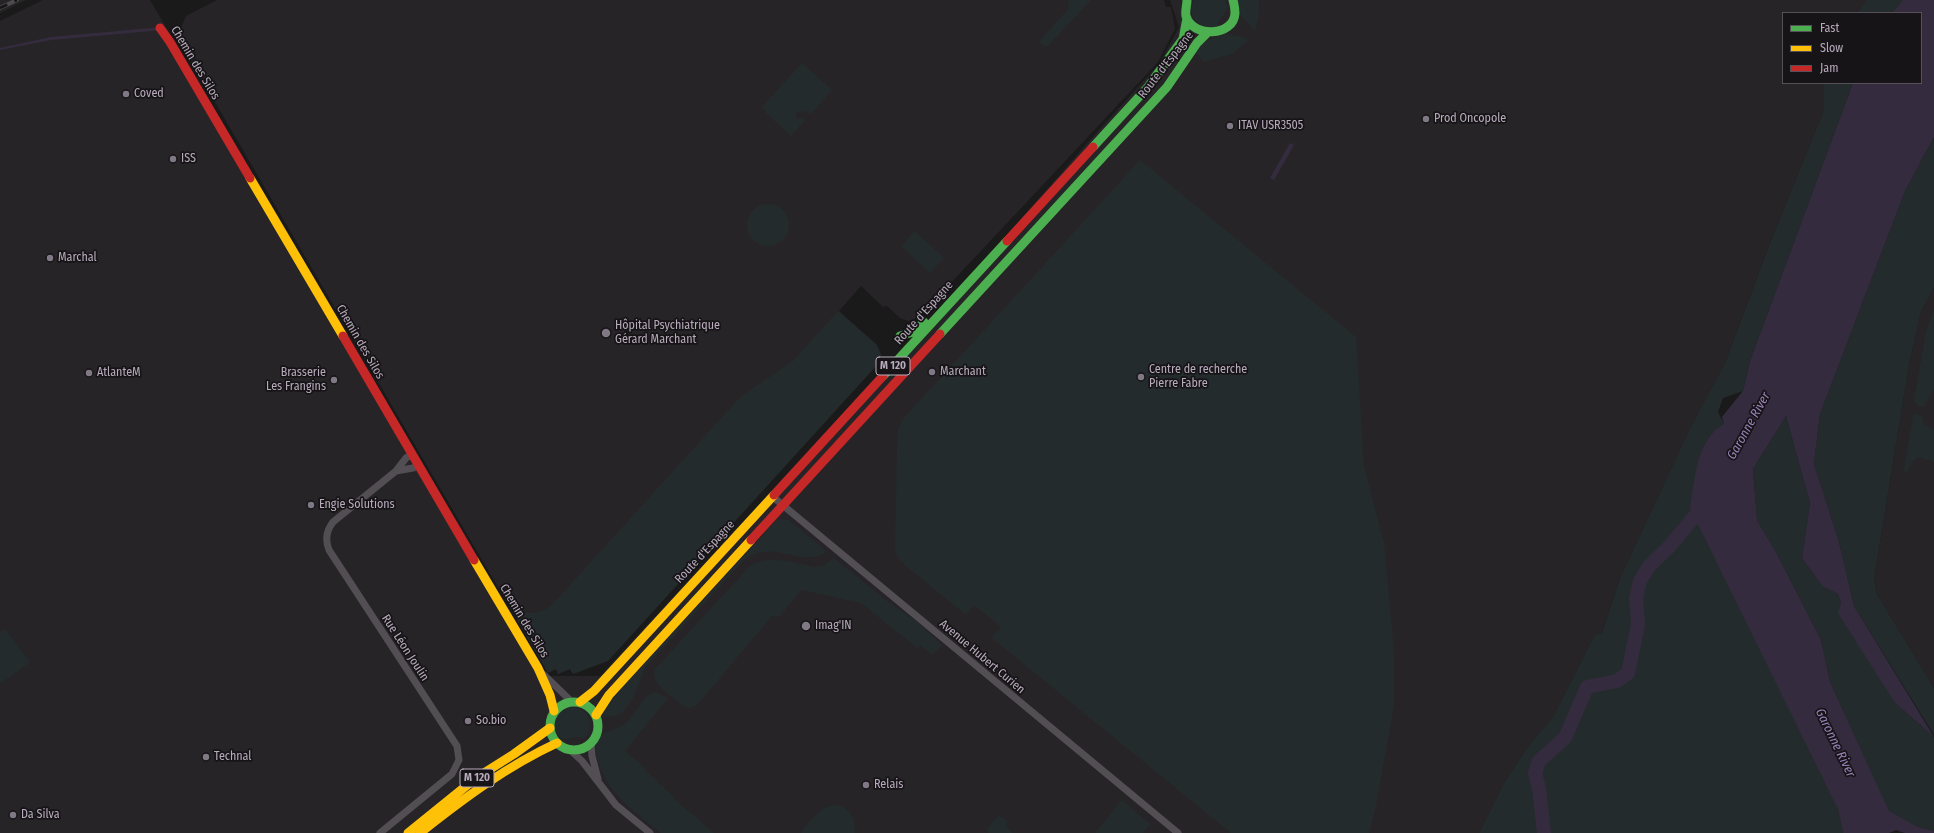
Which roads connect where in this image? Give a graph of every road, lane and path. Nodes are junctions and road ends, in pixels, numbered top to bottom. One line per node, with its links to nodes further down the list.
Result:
1 (1233, 0): 5 (main road)
2 (1186, 1): 3 (main road, Route d'Espagne)
3 (1187, 18): 5 (main road); 6 (main road, Route d'Espagne / M 120)
4 (160, 28): 8 (main road, Chemin des Silos)
5 (1207, 33): 12 (main road, Route d'Espagne / M 120)
6 (965, 286): 7 (main road); 11 (main road, Route d'Espagne / M 120)
7 (900, 336)
8 (412, 454): 9 (main road, Chemin des Silos); 10 (street, Rue Léon Joulin)
9 (419, 465): 10 (street, Rue Léon Joulin); 13 (main road, Chemin des Silos)
10 (396, 471): 22 (street, Rue Léon Joulin)
11 (773, 497): 12 (street, Avenue Hubert Curien); 14 (main road, Route d'Espagne / M 120)
12 (783, 506): 16 (main road, Route d'Espagne / M 120); 26 (street, Avenue Hubert Curien)
13 (538, 668): 14 (street, Chemin des Silos); 15 (main road, Chemin des Silos)
14 (576, 702): 15 (main road); 16 (main road)
15 (554, 711): 17 (main road)
16 (596, 715): 19 (main road)
17 (550, 728): 18 (main road); 23 (main road, M 120)
18 (557, 743): 20 (main road); 24 (main road, M 120)
19 (592, 743): 20 (main road); 21 (street)
20 (570, 750): 21 (street)
21 (598, 782): 25 (street)
22 (380, 833)
23 (408, 833)
24 (420, 833)
25 (650, 833)
26 (1178, 833)

